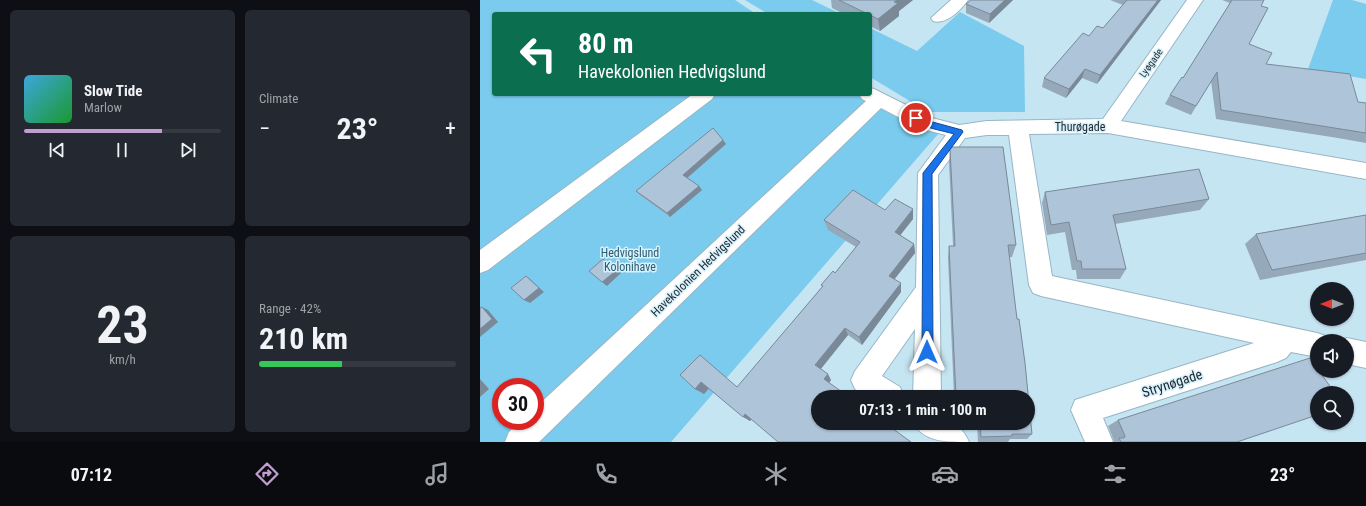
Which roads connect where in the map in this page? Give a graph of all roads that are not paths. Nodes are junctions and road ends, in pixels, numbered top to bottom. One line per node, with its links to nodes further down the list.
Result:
1 (960, 0): 3 (street)
2 (1195, 0): 6 (street, Lyøgade)
3 (940, 18)
4 (703, 96): 10 (street)
5 (873, 97): 8 (street, Havekolonien Hedvigslund); 19 (street, Havekolonien Hedvigslund)
6 (1108, 126): 7 (street, Thurøgade); 9 (street, Thurøgade)
7 (1018, 128): 8 (street, Thurøgade); 12 (street)
8 (959, 132): 11 (street)
9 (1366, 171)
10 (480, 263)
11 (927, 291): 16 (street); 17 (street)
12 (1288, 338): 13 (street); 21 (street, Strynøgade)
13 (1310, 343)
14 (1354, 352): 15 (street)
15 (1366, 355)
16 (879, 390)
17 (927, 390)
18 (938, 430): 20 (street)
19 (519, 442)
20 (955, 442)
21 (1099, 442)

